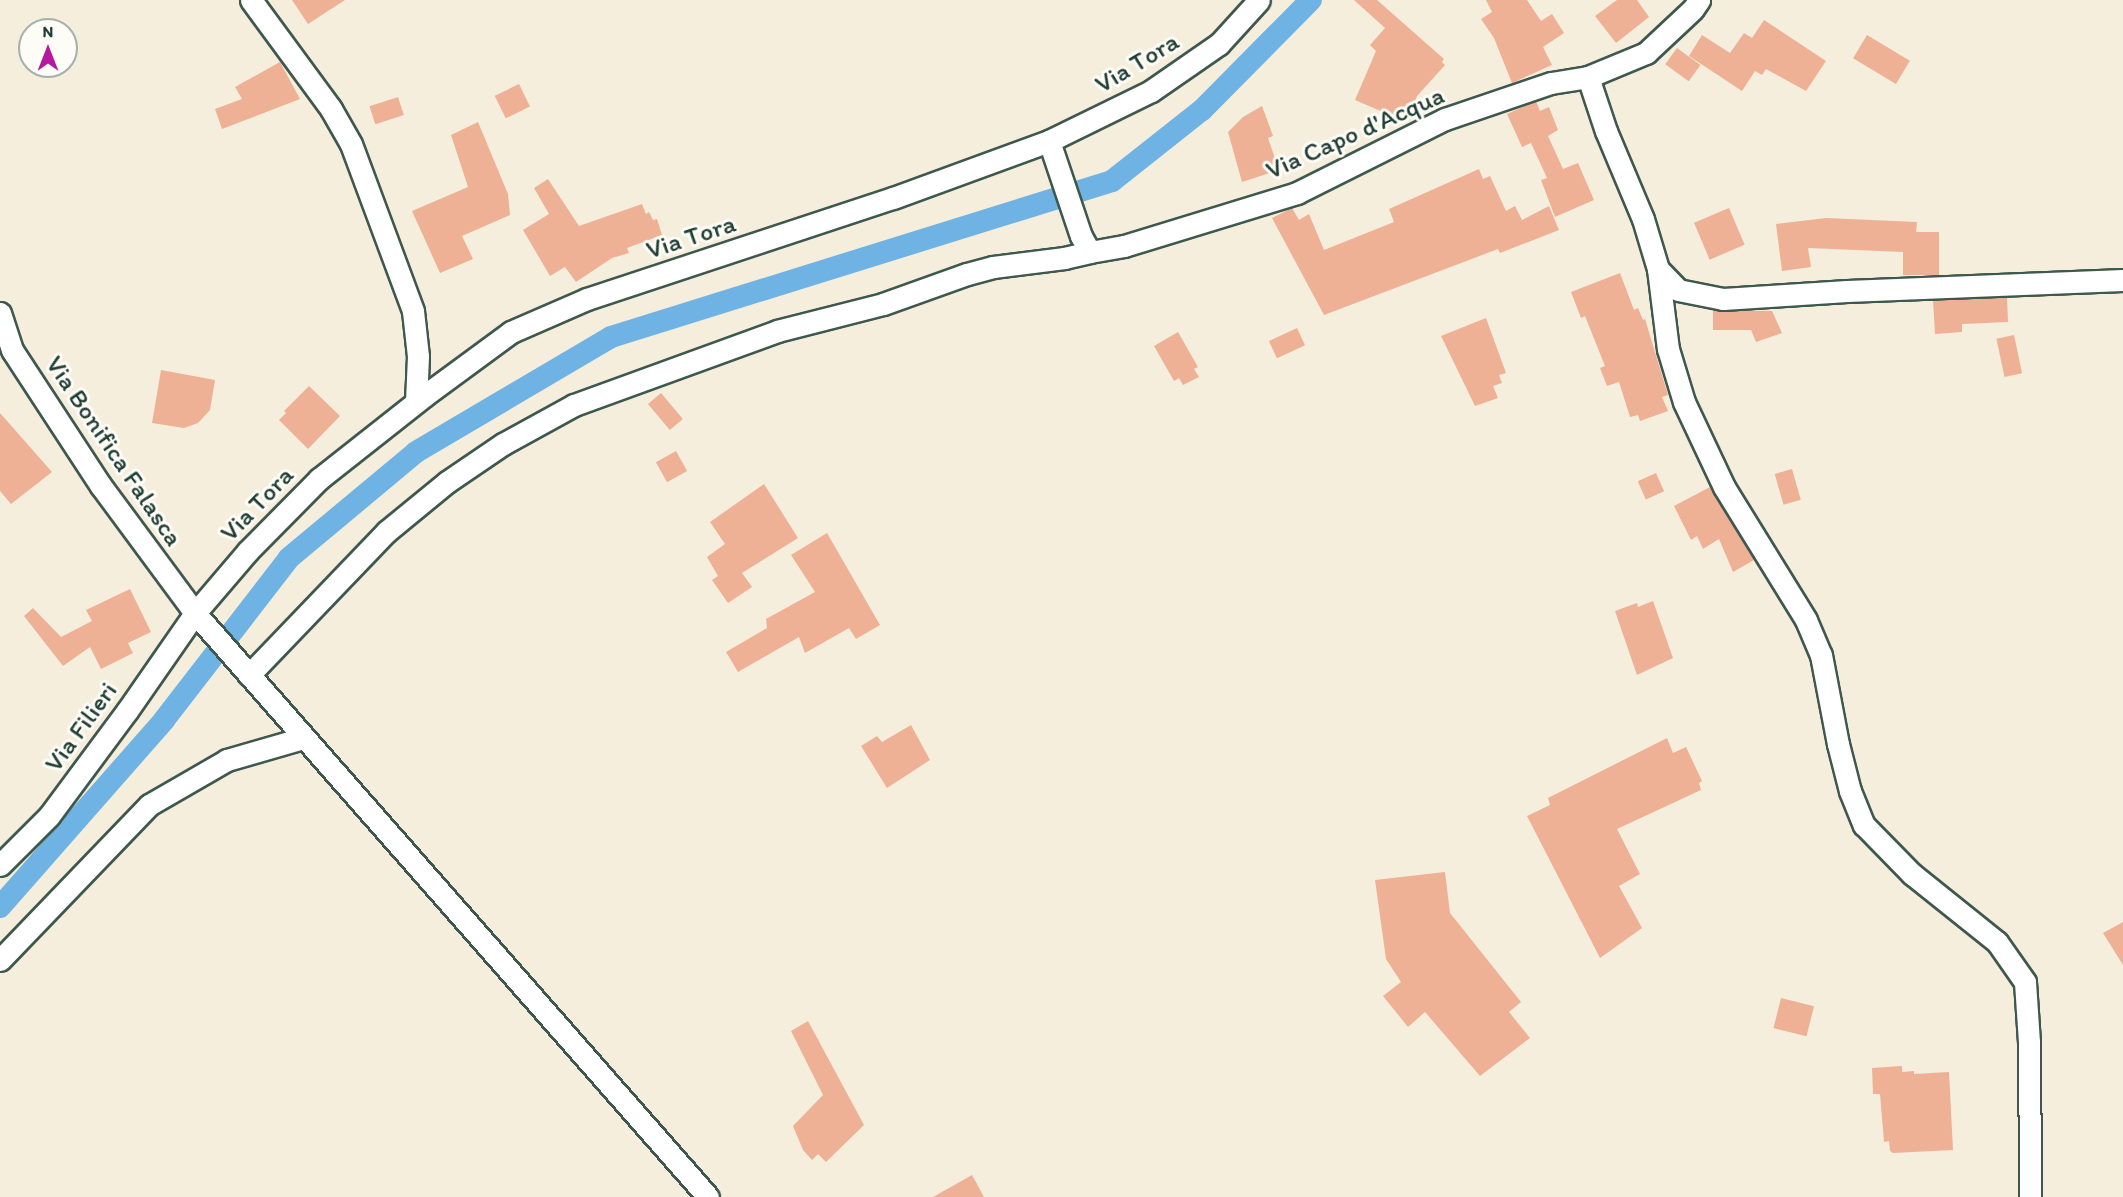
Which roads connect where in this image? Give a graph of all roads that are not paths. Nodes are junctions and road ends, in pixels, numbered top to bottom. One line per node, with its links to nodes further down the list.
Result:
1 (250, 0): 10 (street)
2 (1259, 0): 5 (street, Via Tora)
3 (1699, 0): 4 (street, Via Capo d'Acqua)
4 (1588, 77): 6 (street, Via Capo d'Acqua); 7 (street)
5 (1051, 146): 6 (street); 10 (street, Via Tora)
6 (1085, 244): 12 (street, Via Capo d'Acqua)
7 (1658, 269): 8 (street); 17 (street)
8 (2123, 280)
9 (0, 313): 11 (street, Via Bonifica Falasca)
10 (416, 402): 11 (street, Via Tora)
11 (202, 621): 12 (street, Via Bonifica Falasca); 14 (street, Via Filieri)
12 (244, 670): 13 (street, Via Bonifica Falasca)
13 (303, 738): 15 (street); 16 (street, Via Bonifica Falasca)
14 (0, 865)
15 (0, 960)
16 (708, 1197)
17 (2030, 1197)

